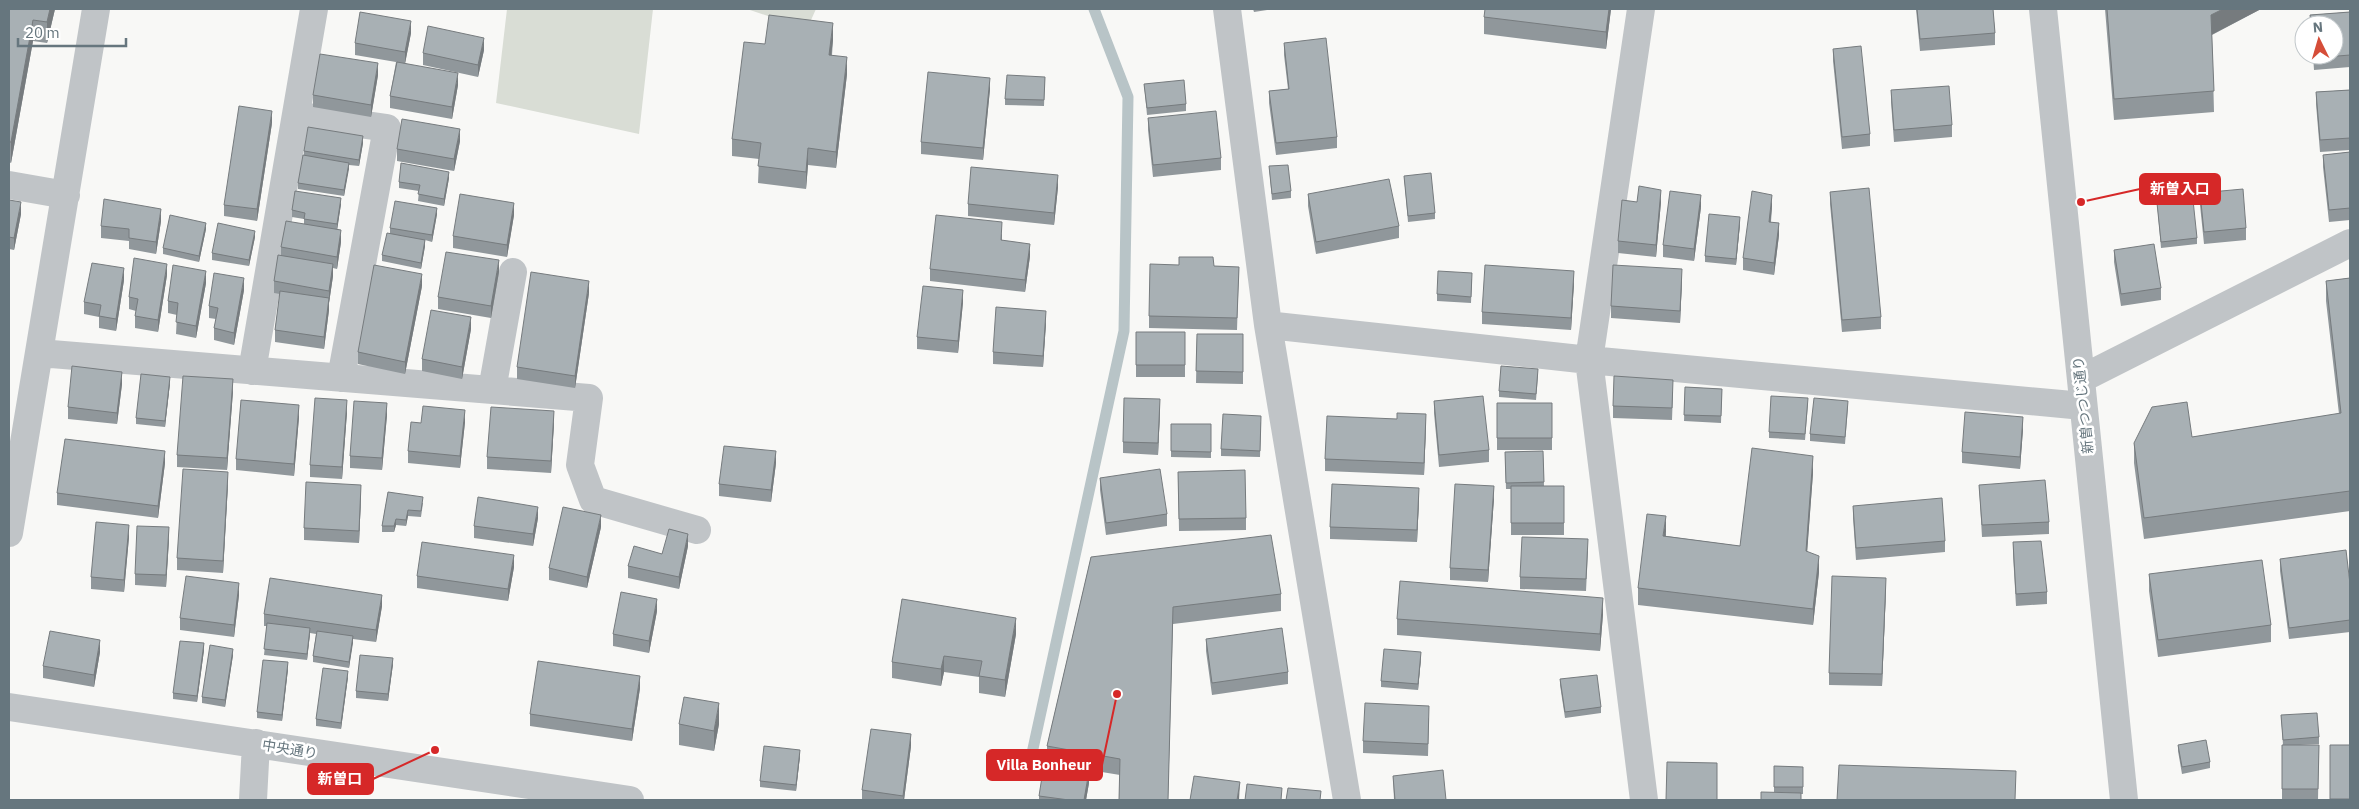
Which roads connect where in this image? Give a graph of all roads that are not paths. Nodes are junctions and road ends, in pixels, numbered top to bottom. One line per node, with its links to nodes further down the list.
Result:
1 (96, 9): 8 (street)
2 (314, 9): 6 (street)
3 (1227, 9): 11 (street)
4 (1641, 9): 13 (street)
5 (2043, 9): 16 (street, 新曽つつじ通り)
6 (296, 115): 14 (street); 15 (street)
7 (9, 185): 8 (street)
8 (66, 195): 12 (street)
9 (2350, 243): 16 (street)
10 (513, 272): 17 (street)
11 (1268, 325): 13 (street); 25 (street)
12 (39, 353): 14 (street); 20 (street)
13 (1589, 360): 18 (street); 26 (street)
14 (252, 371): 15 (street)
15 (341, 378): 17 (street)
16 (2081, 379): 18 (street, 新曽つつじ通り)
17 (492, 390): 19 (street)
18 (2084, 406): 27 (street, 新曽つつじ通り)
19 (696, 530)
20 (9, 533)
21 (9, 708): 22 (street, 中央通り)
22 (256, 744): 23 (street); 24 (street, 中央通り)
23 (253, 800)
24 (630, 800)
25 (1347, 800)
26 (1644, 800)
27 (2124, 800)

